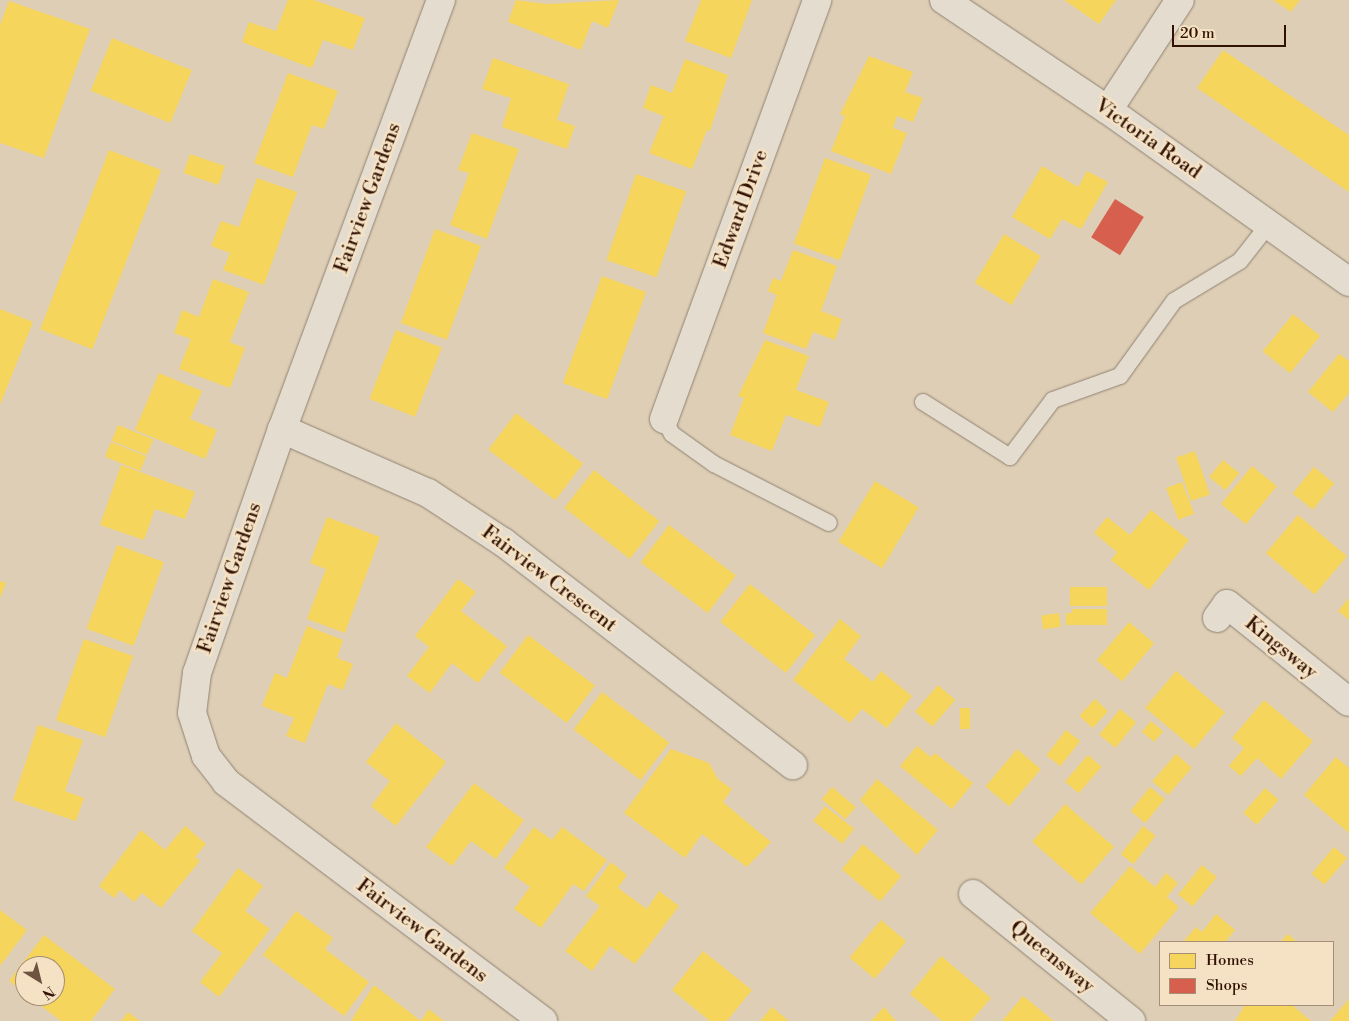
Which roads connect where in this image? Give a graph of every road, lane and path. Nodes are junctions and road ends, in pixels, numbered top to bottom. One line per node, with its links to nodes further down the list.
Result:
1 (441, 0): 10 (street, Fairview Gardens)
2 (817, 0): 9 (street, Edward Drive)
3 (944, 0): 5 (street, Victoria Road)
4 (1180, 0): 5 (street)
5 (1108, 110): 6 (street, Victoria Road)
6 (1269, 224): 7 (street, Victoria Road); 8 (lane)
7 (1349, 282)
8 (923, 402)
9 (664, 419): 11 (lane)
10 (282, 429): 14 (street, Fairview Crescent); 16 (street, Fairview Gardens)
11 (829, 523)
12 (1217, 618): 13 (street, Kingsway)
13 (1349, 702)
14 (793, 765)
15 (974, 894): 17 (street, Queensway)
16 (543, 1021)
17 (1131, 1021)

